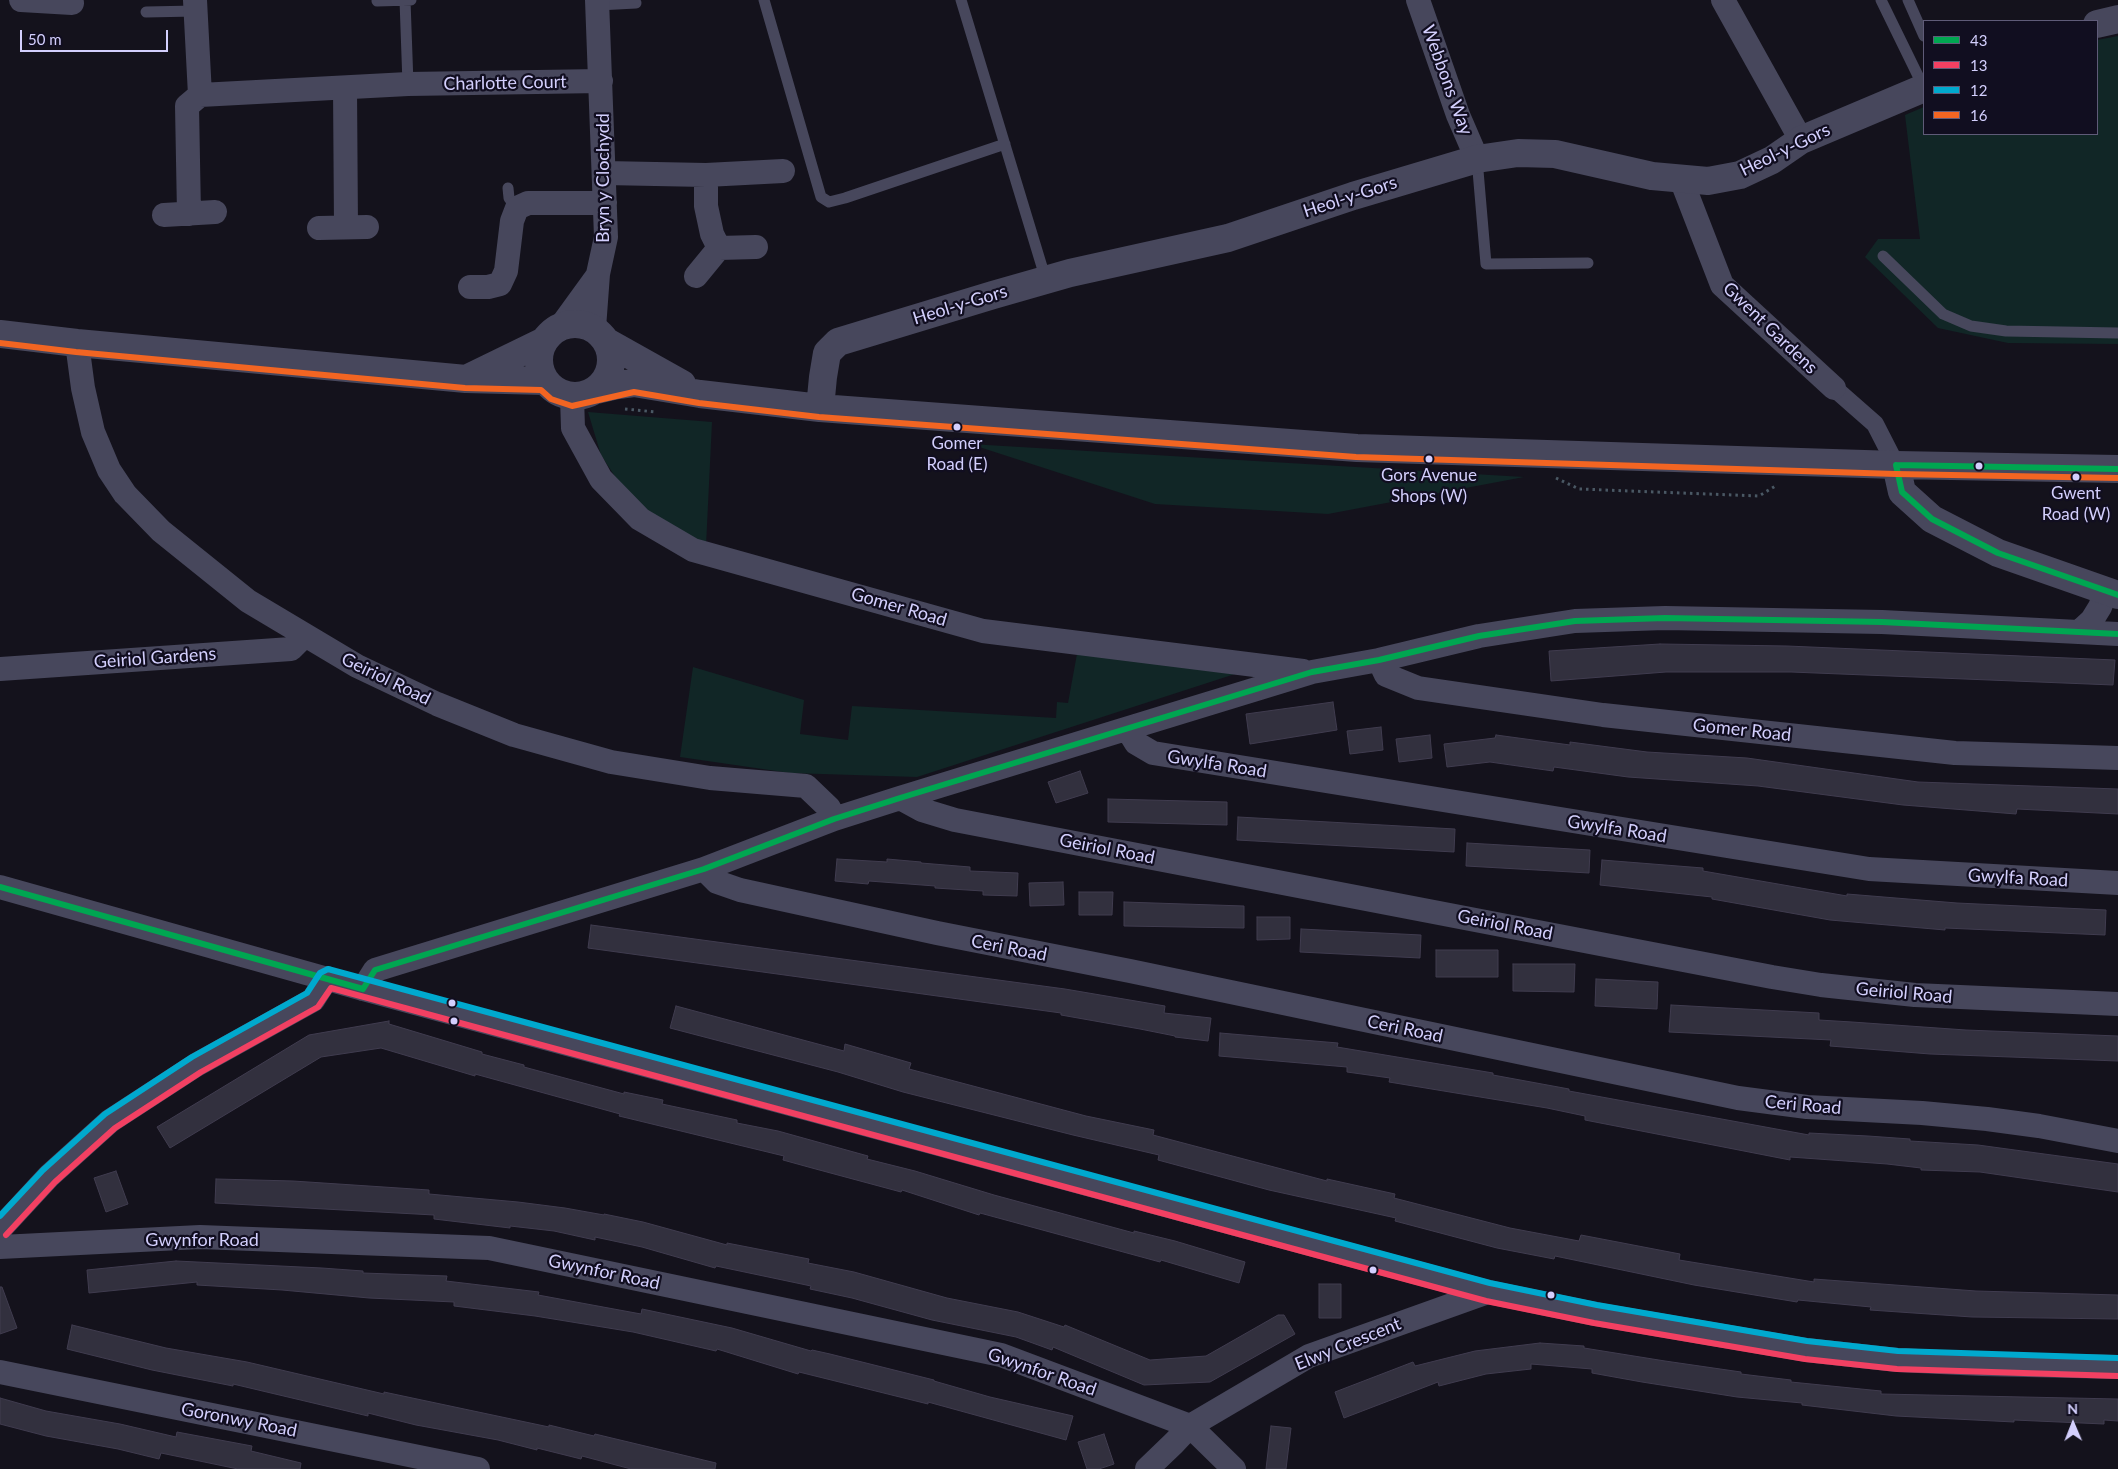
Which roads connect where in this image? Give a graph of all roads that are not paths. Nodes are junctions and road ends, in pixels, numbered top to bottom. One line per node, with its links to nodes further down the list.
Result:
1 (29, 0): 11 (street)
2 (405, 0): 3 (lane); 10 (lane); 20 (lane)
3 (411, 0)
4 (764, 0): 26 (lane)
5 (961, 0): 26 (lane)
6 (1418, 0): 27 (street, Webbons Way)
7 (1723, 0): 25 (street)
8 (1882, 0): 21 (lane)
9 (1908, 0): 18 (lane)
10 (377, 1)
11 (72, 3)
12 (597, 3): 13 (lane); 19 (street, Bryn y Clochydd)
13 (636, 3)
14 (195, 6): 15 (lane); 24 (street)
15 (146, 12)
16 (2118, 19): 17 (street)
17 (2098, 24)
18 (1923, 34)
19 (602, 81): 20 (street, Charlotte Court); 29 (street, Bryn y Clochydd)
20 (408, 84): 22 (street, Charlotte Court)
21 (1923, 86)
22 (345, 88): 24 (street, Charlotte Court); 36 (street)
23 (1923, 88): 25 (street, Heol-y-Gors)
24 (200, 95): 34 (street)
25 (1801, 140): 31 (street, Heol-y-Gors)
26 (1005, 144): 43 (lane)
27 (1477, 159): 31 (street, Heol-y-Gors); 40 (lane); 43 (street, Heol-y-Gors)
28 (783, 170): 30 (street)
29 (605, 173): 30 (street); 32 (street, Bryn y Clochydd)
30 (706, 175): 38 (street)
31 (1682, 179): 52 (street, Gwent Gardens)
32 (605, 203): 41 (street, Bryn y Clochydd); 44 (street)
33 (215, 212): 34 (street)
34 (189, 214): 35 (street)
35 (164, 215)
36 (319, 228)
37 (756, 247): 38 (street)
38 (719, 248): 42 (street)
39 (1883, 256): 45 (lane)
40 (1588, 263)
41 (598, 274): 47 (street); 48 (street)
42 (696, 276)
43 (1046, 280): 56 (street, Heol-y-Gors)
44 (470, 287)
45 (2118, 333)
46 (0, 334): 49 (street)
47 (553, 334): 48 (street); 50 (street); 51 (street)
48 (600, 335): 53 (street); 54 (street)
49 (76, 343): 50 (street); 62 (street, Geiriol Road)
50 (466, 379): 51 (street)
51 (545, 381): 55 (street)
52 (1834, 388): 57 (street)
53 (598, 390): 54 (street); 55 (street)
54 (700, 394): 56 (street)
55 (572, 397): 65 (street, Gomer Road)
56 (820, 408): 57 (street)
57 (1896, 465): 58 (street); 59 (street)
58 (2118, 468)
59 (2112, 593): 60 (street)
60 (2079, 632): 61 (street); 63 (street)
61 (2118, 634)
62 (304, 636): 64 (street, Geiriol Gardens); 69 (street, Geiriol Road)
63 (1379, 660): 65 (street); 67 (street, Gomer Road)
64 (0, 669)
65 (1312, 672): 66 (street)
66 (1128, 730): 68 (street); 71 (street, Gwylfa Road)
67 (2118, 758)
68 (900, 798): 69 (street); 75 (street, Geiriol Road)
69 (834, 819): 70 (street)
70 (704, 869): 74 (street); 76 (street, Ceri Road)
71 (2118, 883)
72 (3, 893): 73 (street)
73 (327, 978): 74 (street); 77 (street)
74 (363, 989): 79 (street)
75 (2118, 1004)
76 (2118, 1141)
77 (0, 1229)
78 (0, 1247): 82 (street, Gwynfor Road)
79 (1488, 1292): 80 (street); 82 (street, Elwy Crescent)
80 (2118, 1367)
81 (0, 1372): 83 (street, Goronwy Road)
82 (1190, 1426): 84 (street, Elwy Crescent); 85 (street)
83 (478, 1469)
84 (1146, 1469)
85 (1234, 1469)

